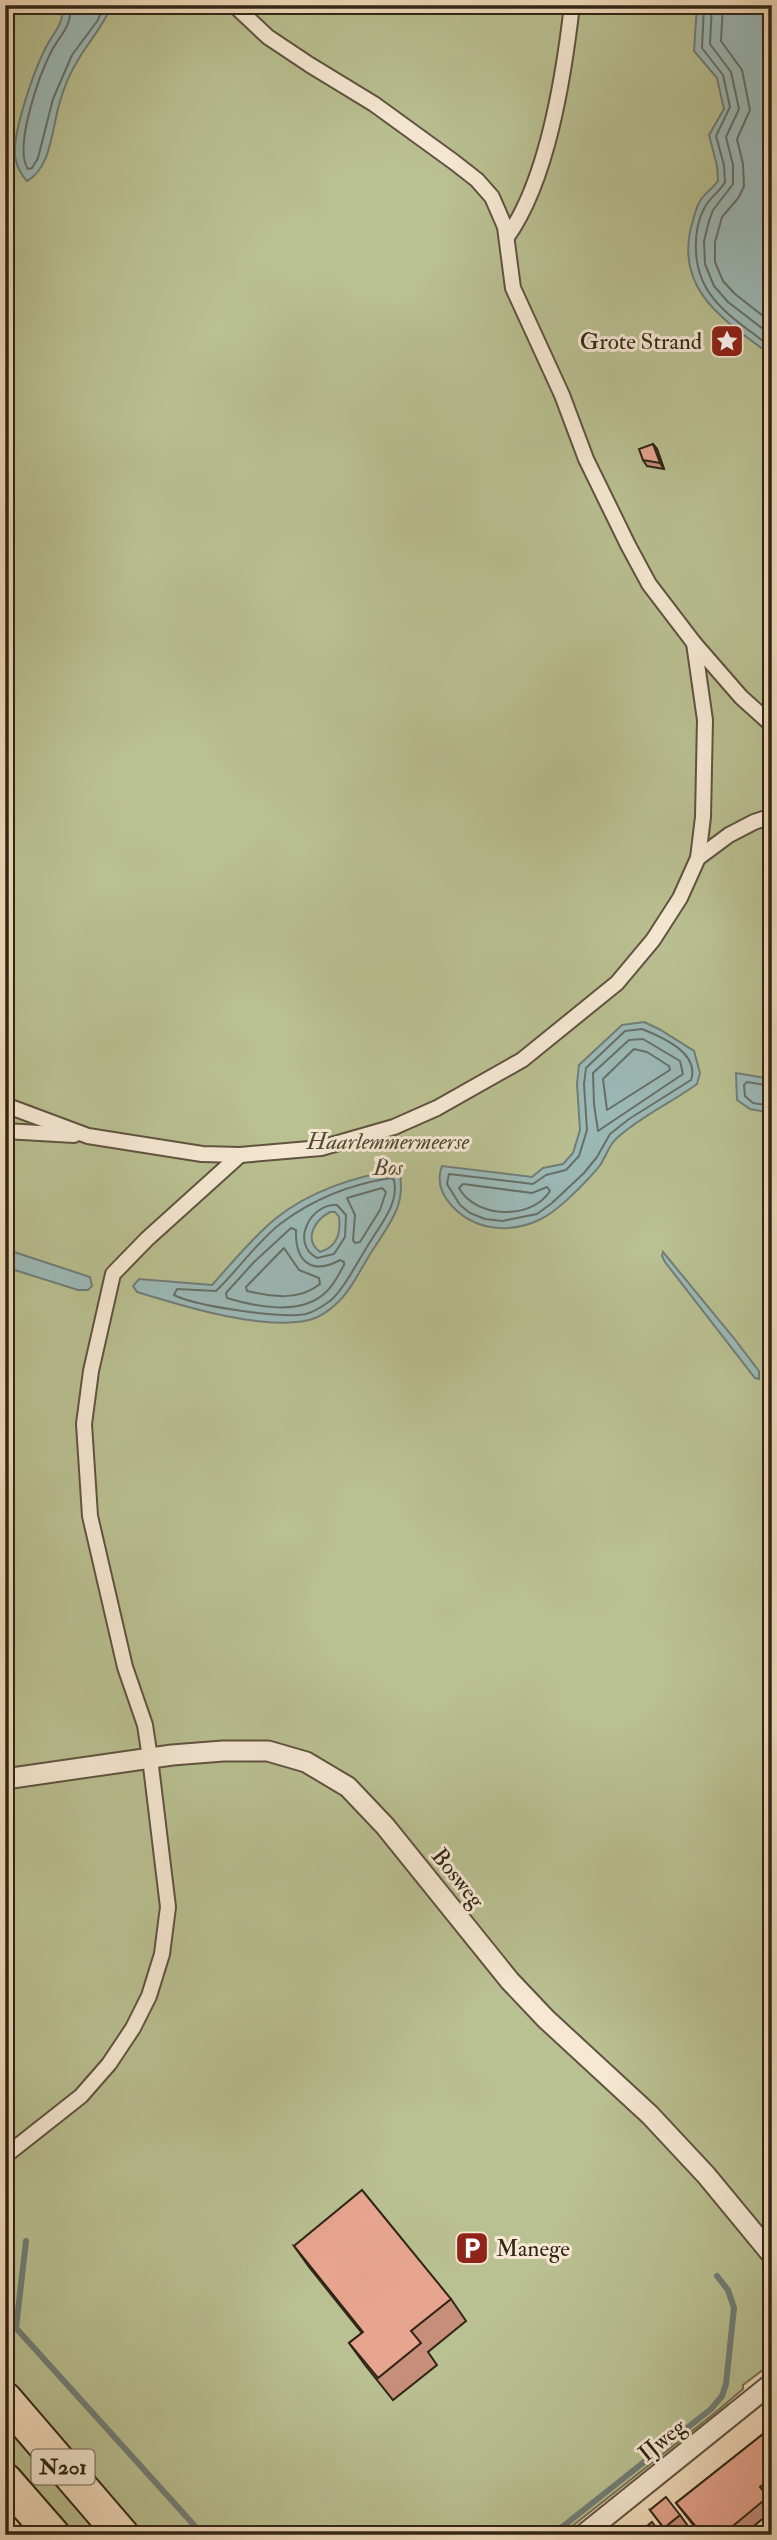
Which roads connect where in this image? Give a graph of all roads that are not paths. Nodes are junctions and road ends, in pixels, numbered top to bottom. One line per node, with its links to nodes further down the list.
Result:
1 (234, 5): 3 (street)
2 (572, 5): 3 (street)
3 (507, 237): 4 (street)
4 (694, 643): 5 (street); 7 (street)
5 (772, 725)
6 (772, 816): 7 (street)
7 (698, 858): 11 (street)
8 (5, 1105): 10 (street)
9 (5, 1131): 10 (street)
10 (88, 1136): 11 (street)
11 (240, 1155): 12 (street)
12 (150, 1758): 13 (street, Bosweg); 14 (street); 15 (street, Bosweg)
13 (5, 1779)
14 (5, 2156)
15 (772, 2255)
16 (772, 2383): 21 (street, IJweg)
17 (5, 2399): 20 (highway, N201)
18 (5, 2480): 19 (highway, N201)
19 (53, 2535)
20 (121, 2535)
21 (583, 2535)

